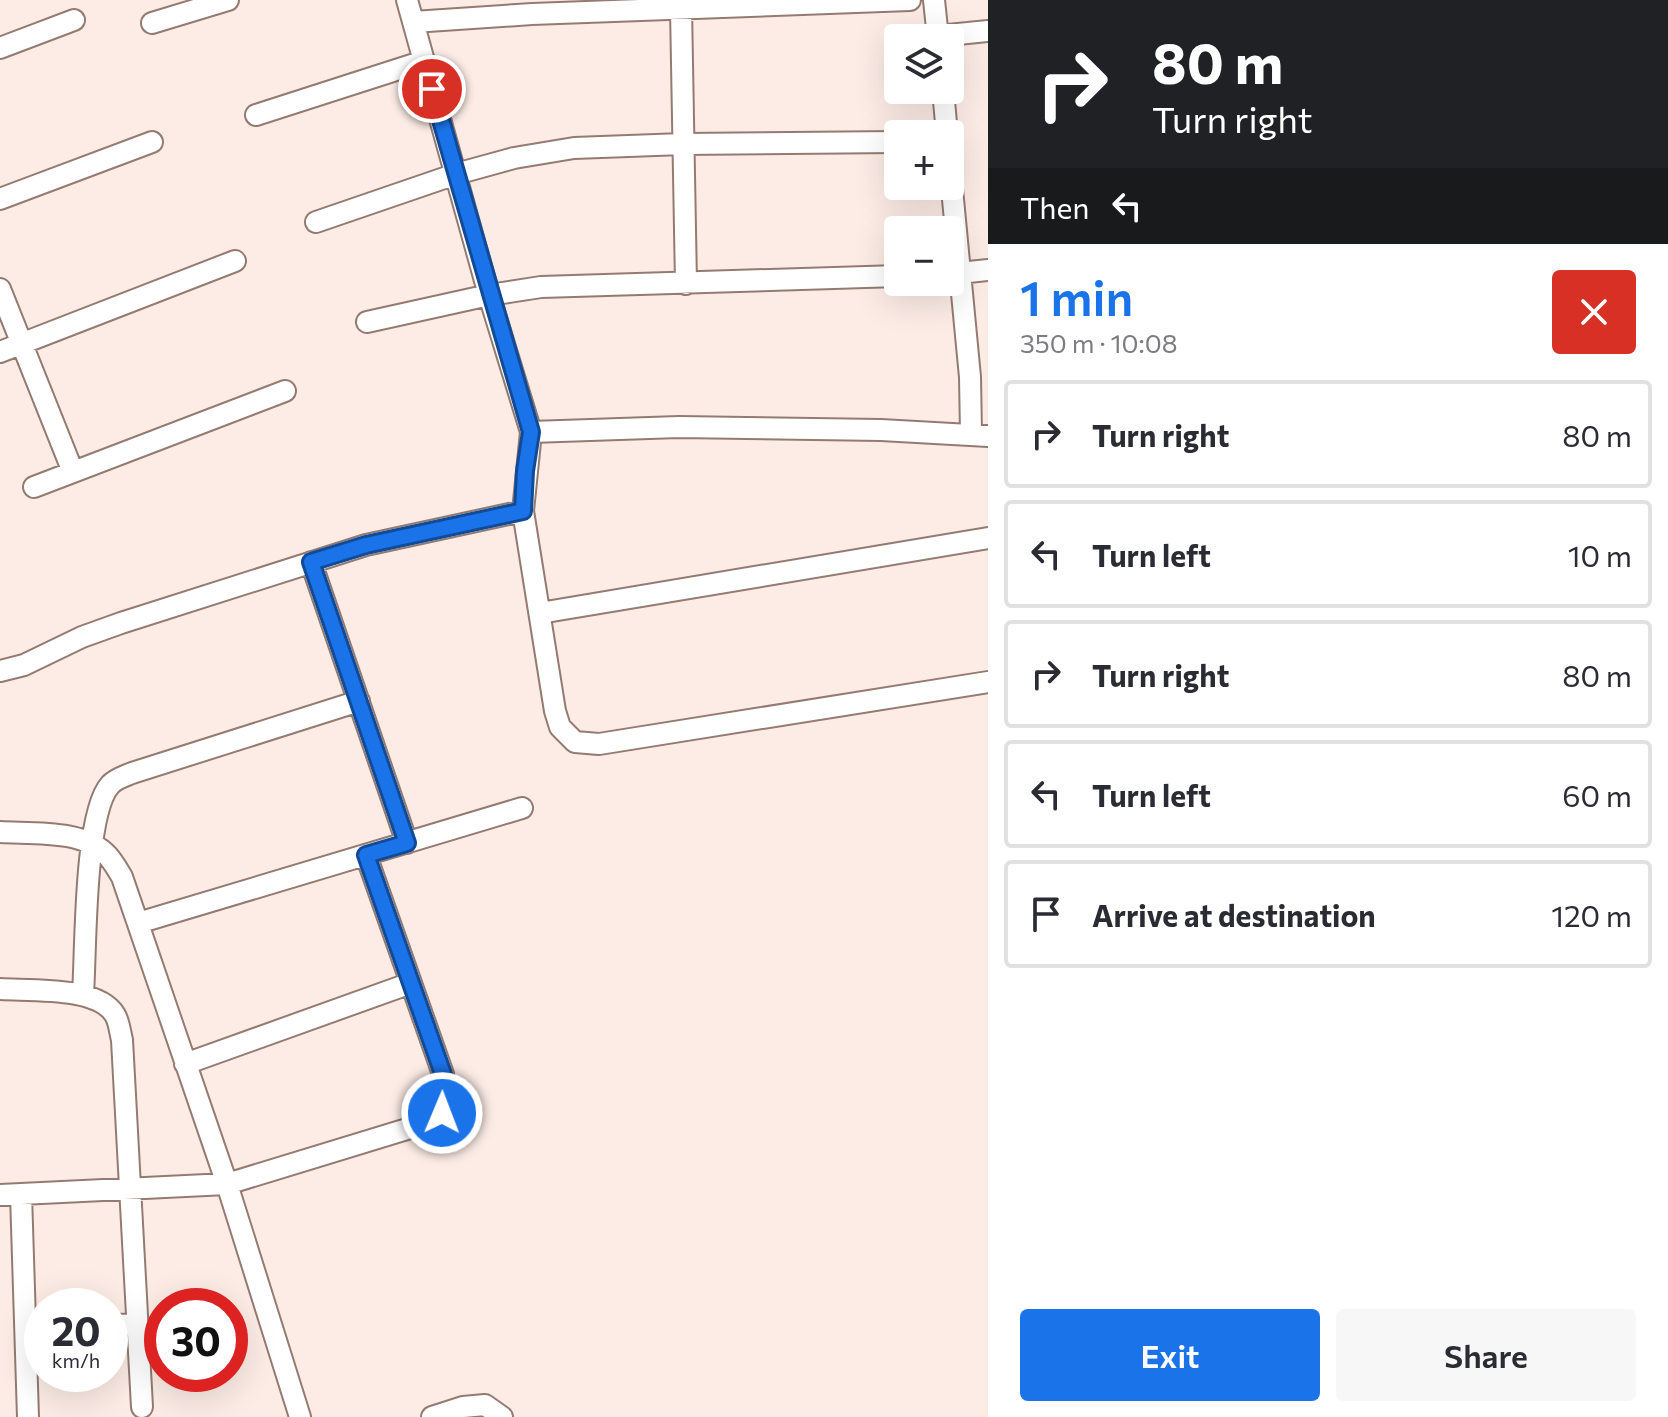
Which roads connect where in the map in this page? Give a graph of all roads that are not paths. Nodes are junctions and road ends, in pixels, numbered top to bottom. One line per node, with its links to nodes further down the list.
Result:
1 (228, 0): 8 (street)
2 (407, 0): 7 (street)
3 (910, 0): 5 (street)
4 (934, 0): 9 (street)
5 (681, 8): 7 (street); 17 (street)
6 (74, 20): 12 (street)
7 (413, 22): 13 (street)
8 (152, 23)
9 (937, 24)
10 (988, 31): 11 (street)
11 (964, 34)
12 (0, 48)
13 (424, 61): 14 (street); 18 (street)
14 (256, 115)
15 (152, 142): 19 (street)
16 (884, 142): 17 (street)
17 (683, 144): 18 (street); 25 (street)
18 (456, 174): 20 (street); 27 (street)
19 (0, 199)
20 (316, 222)
21 (235, 261): 30 (street)
22 (988, 270): 23 (street)
23 (964, 273)
24 (884, 277): 25 (street)
25 (686, 284): 27 (street)
26 (0, 289): 30 (street)
27 (489, 295): 29 (street); 33 (street)
28 (958, 296): 34 (street)
29 (367, 322)
30 (22, 344): 31 (street); 35 (street)
31 (0, 352)
32 (285, 391): 35 (street)
33 (531, 432): 34 (street); 37 (street)
34 (979, 434)
35 (73, 472): 36 (street)
36 (34, 487)
37 (523, 511): 39 (street); 40 (street)
38 (988, 538): 40 (street)
39 (311, 562): 41 (street); 43 (street)
40 (540, 613): 42 (street)
41 (0, 671)
42 (988, 682)
43 (359, 701): 46 (street); 47 (street)
44 (522, 808): 47 (street)
45 (0, 832): 46 (street)
46 (92, 843): 49 (street); 52 (street)
47 (407, 843): 48 (street)
48 (366, 855): 49 (street); 50 (street)
49 (138, 923): 53 (street)
50 (411, 983): 53 (street); 54 (street)
51 (0, 989): 52 (street)
52 (83, 994): 55 (street)
53 (185, 1064): 54 (street)
54 (227, 1184): 55 (street); 64 (street)
55 (128, 1189): 56 (street); 60 (street)
56 (21, 1194): 57 (street); 58 (street)
57 (0, 1195)
58 (30, 1288)
59 (128, 1324): 60 (street)
60 (136, 1324): 62 (street)
61 (30, 1392): 63 (street)
62 (142, 1407)
63 (28, 1417)
64 (300, 1417)
65 (432, 1417): 66 (street)
66 (502, 1417)

